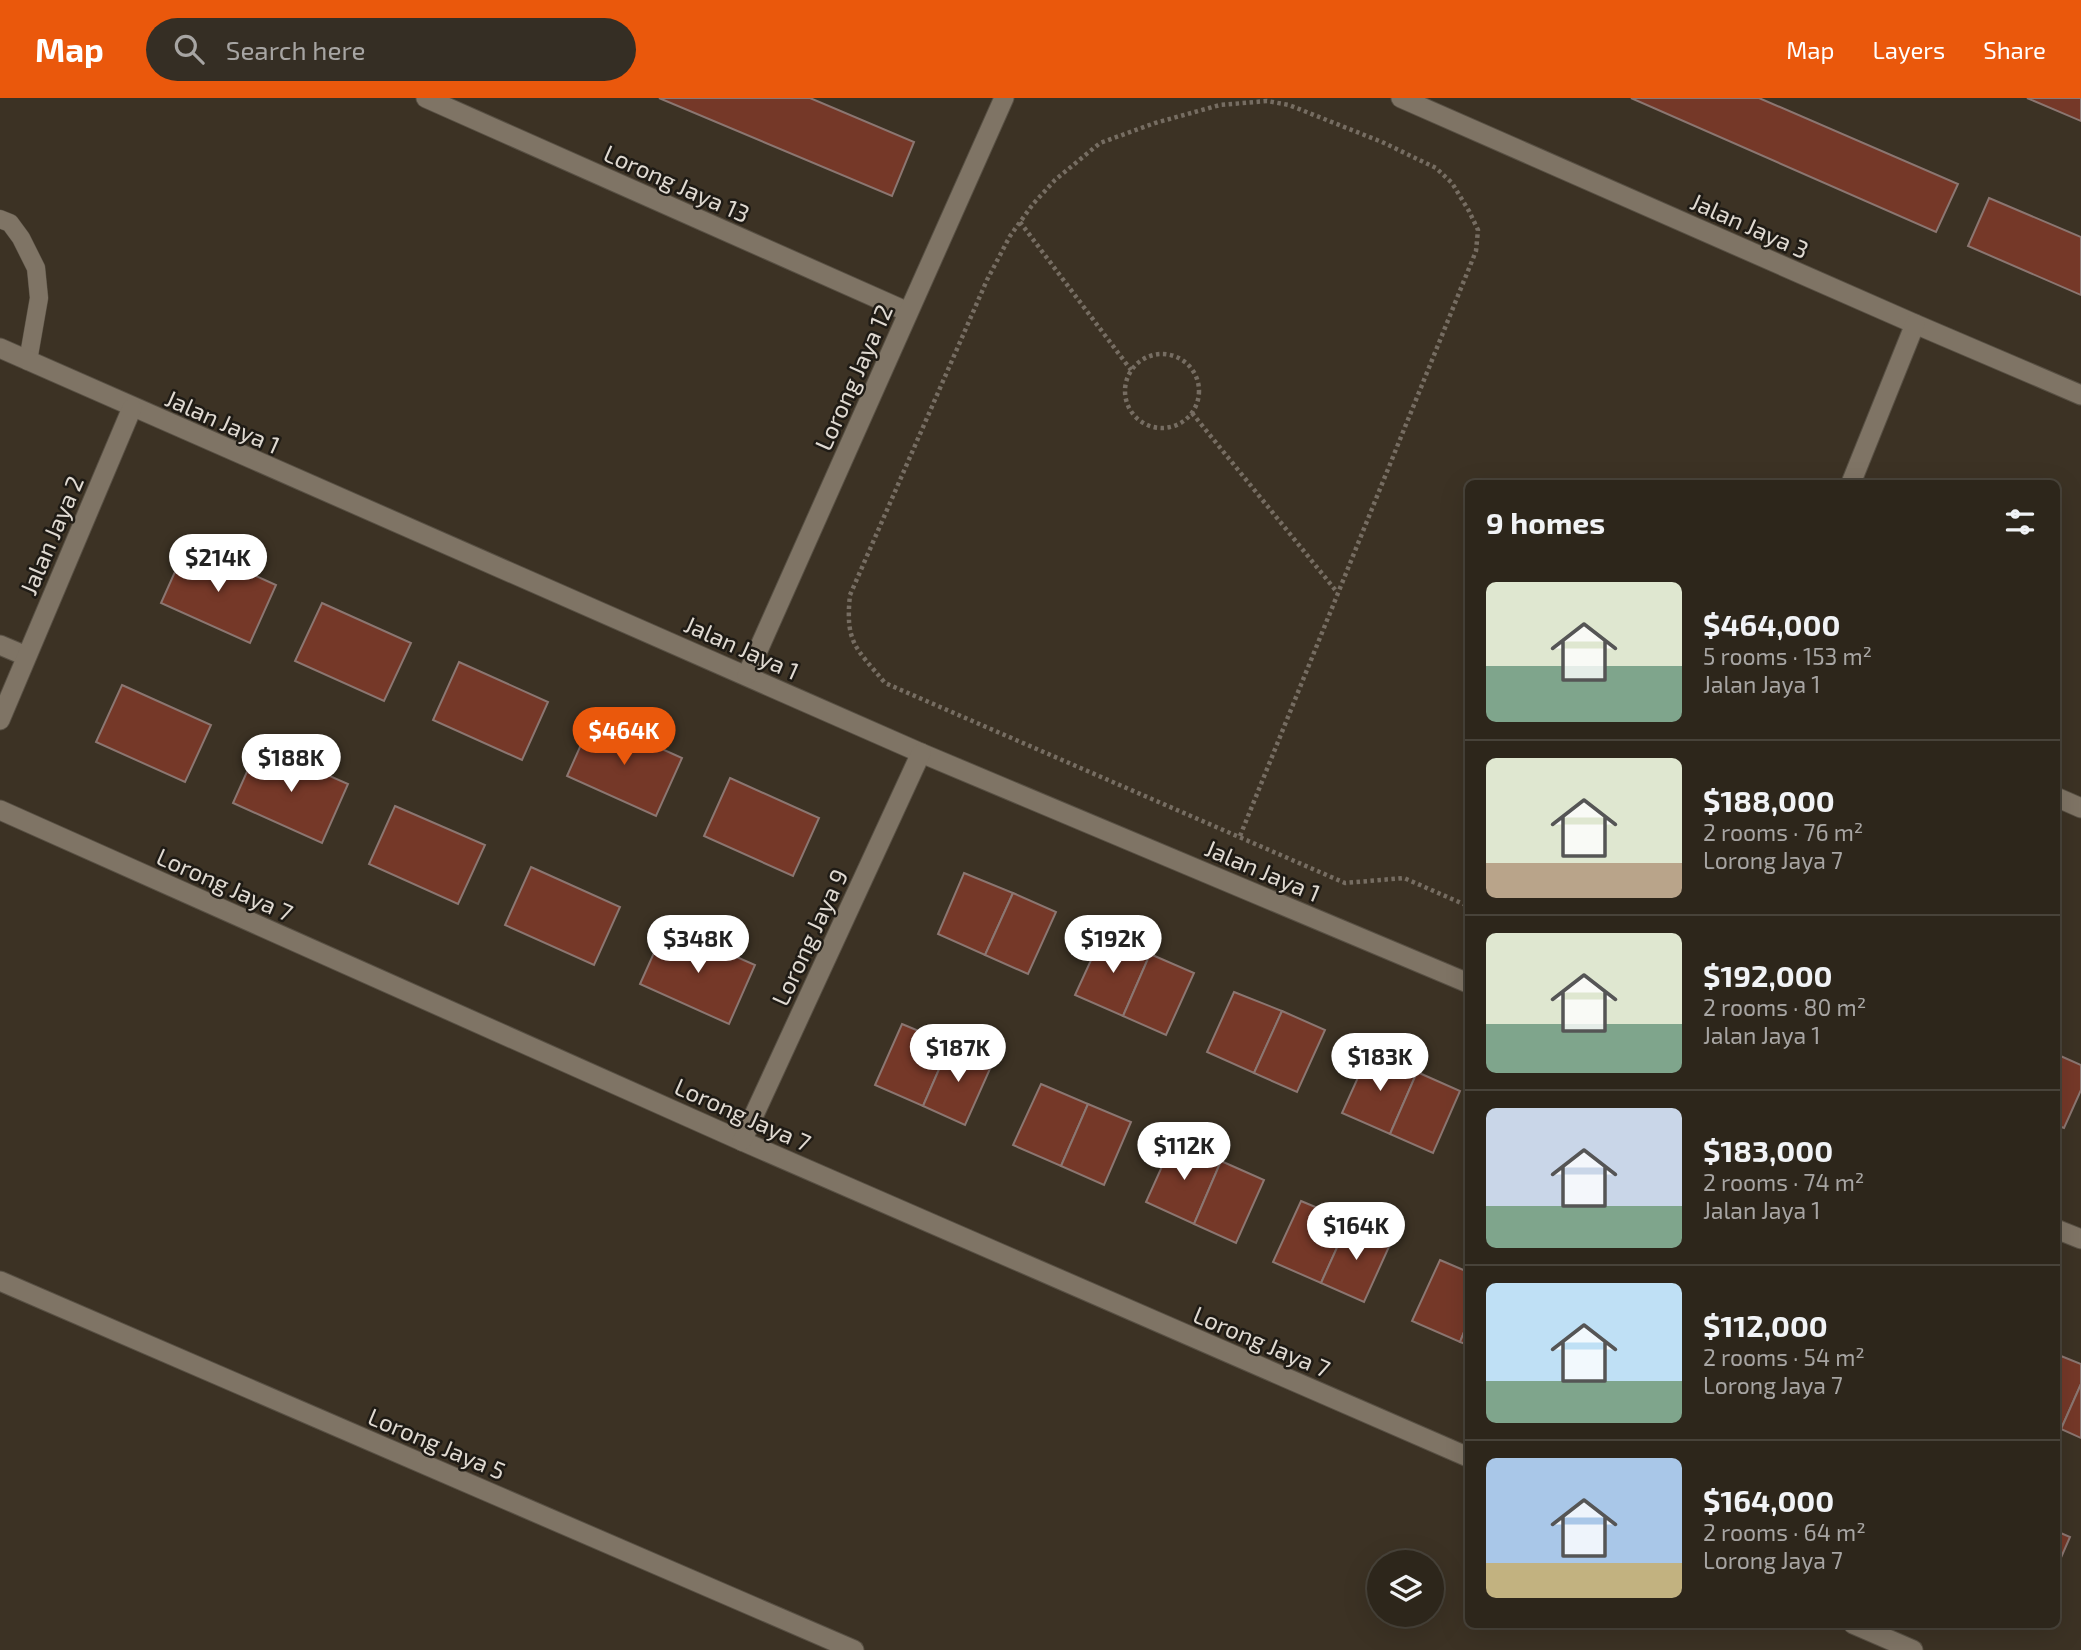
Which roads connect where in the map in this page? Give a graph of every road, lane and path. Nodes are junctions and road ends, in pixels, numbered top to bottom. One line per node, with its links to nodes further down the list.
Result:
1 (426, 98): 6 (street, Lorong Jaya 13)
2 (1004, 98): 6 (street, Lorong Jaya 12)
3 (1401, 98): 7 (street, Jalan Jaya 3)
4 (0, 219): 9 (lane)
5 (1020, 222): 10 (path); 15 (path); 24 (path)
6 (908, 312): 18 (street, Lorong Jaya 12)
7 (1915, 324): 11 (street, Jalan Jaya 3); 14 (street)
8 (0, 348): 9 (street, Jalan Jaya 1)
9 (28, 361): 12 (street, Jalan Jaya 1)
10 (1131, 370): 13 (path); 13 (path)
11 (2081, 395)
12 (132, 408): 17 (street, Jalan Jaya 2); 18 (street, Jalan Jaya 1)
13 (1192, 413): 15 (path)
14 (1853, 480)
15 (1337, 592): 24 (path)
16 (0, 645): 17 (street)
17 (26, 656): 19 (street, Jalan Jaya 2)
18 (747, 676): 20 (street, Jalan Jaya 1)
19 (0, 720)
20 (921, 753): 26 (street, Jalan Jaya 1); 27 (street, Lorong Jaya 9)
21 (2060, 799): 22 (street)
22 (2081, 808)
23 (0, 810): 27 (street, Lorong Jaya 7)
24 (1240, 836): 25 (path)
25 (1465, 905)
26 (1465, 983)
27 (742, 1142): 31 (street, Lorong Jaya 7)
28 (2060, 1231): 29 (street)
29 (2081, 1239)
30 (0, 1281): 33 (street, Lorong Jaya 5)
31 (1465, 1456)
32 (1862, 1628): 34 (street)
33 (854, 1650)
34 (1913, 1650)

